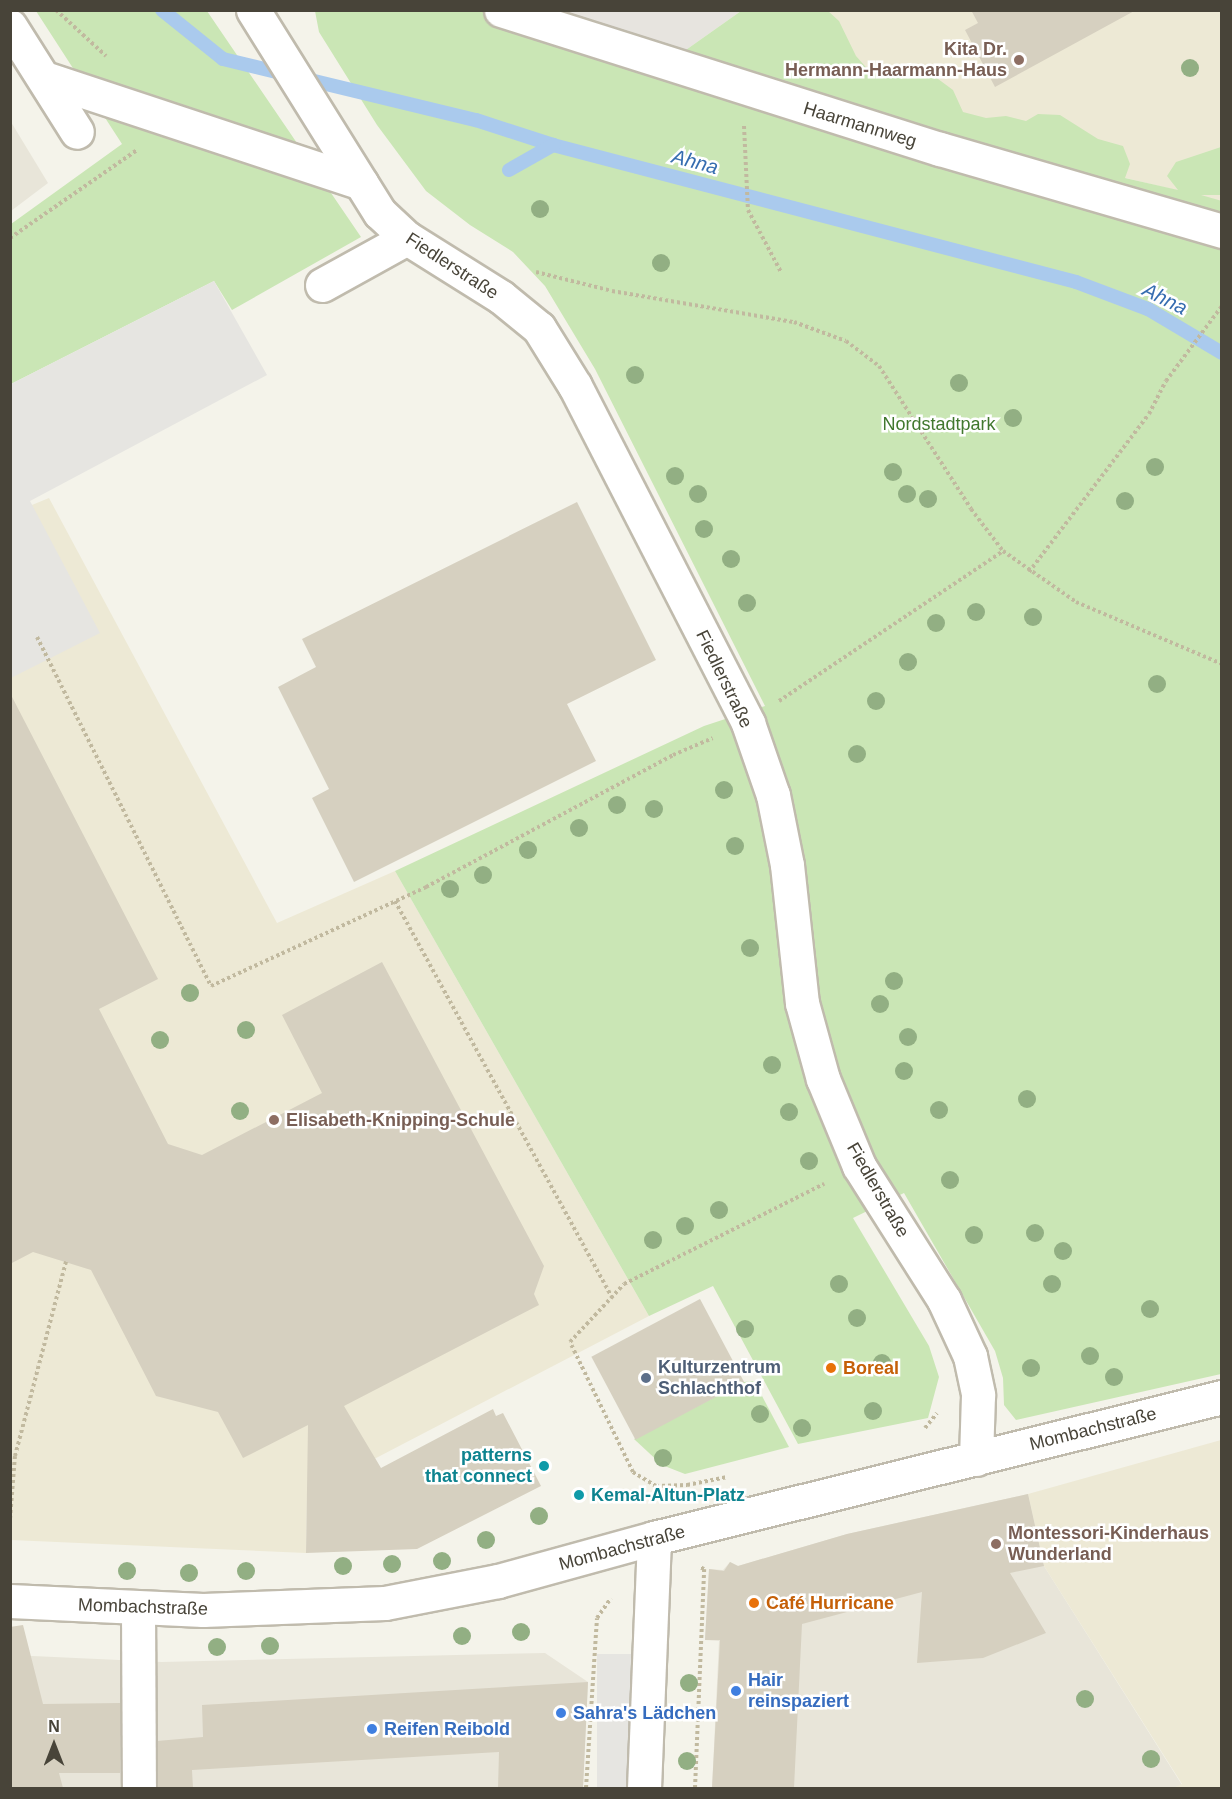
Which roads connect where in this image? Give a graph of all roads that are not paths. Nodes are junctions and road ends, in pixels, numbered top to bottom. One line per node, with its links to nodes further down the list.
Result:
1 (253, 10): 6 (street, Fiedlerstraße)
2 (501, 10): 7 (street, Haarmannweg)
3 (10, 26): 4 (street)
4 (44, 78): 5 (street); 6 (street)
5 (77, 132)
6 (362, 183): 8 (street, Fiedlerstraße)
7 (1221, 231)
8 (407, 238): 9 (street); 11 (street, Fiedlerstraße)
9 (322, 285)
10 (1221, 1397): 11 (street, Mombachstraße)
11 (976, 1459): 12 (street, Mombachstraße)
12 (654, 1538): 14 (street, Mombachstraße); 16 (street)
13 (10, 1601): 14 (street, Mombachstraße)
14 (138, 1608): 15 (street)
15 (139, 1788)
16 (644, 1788)

